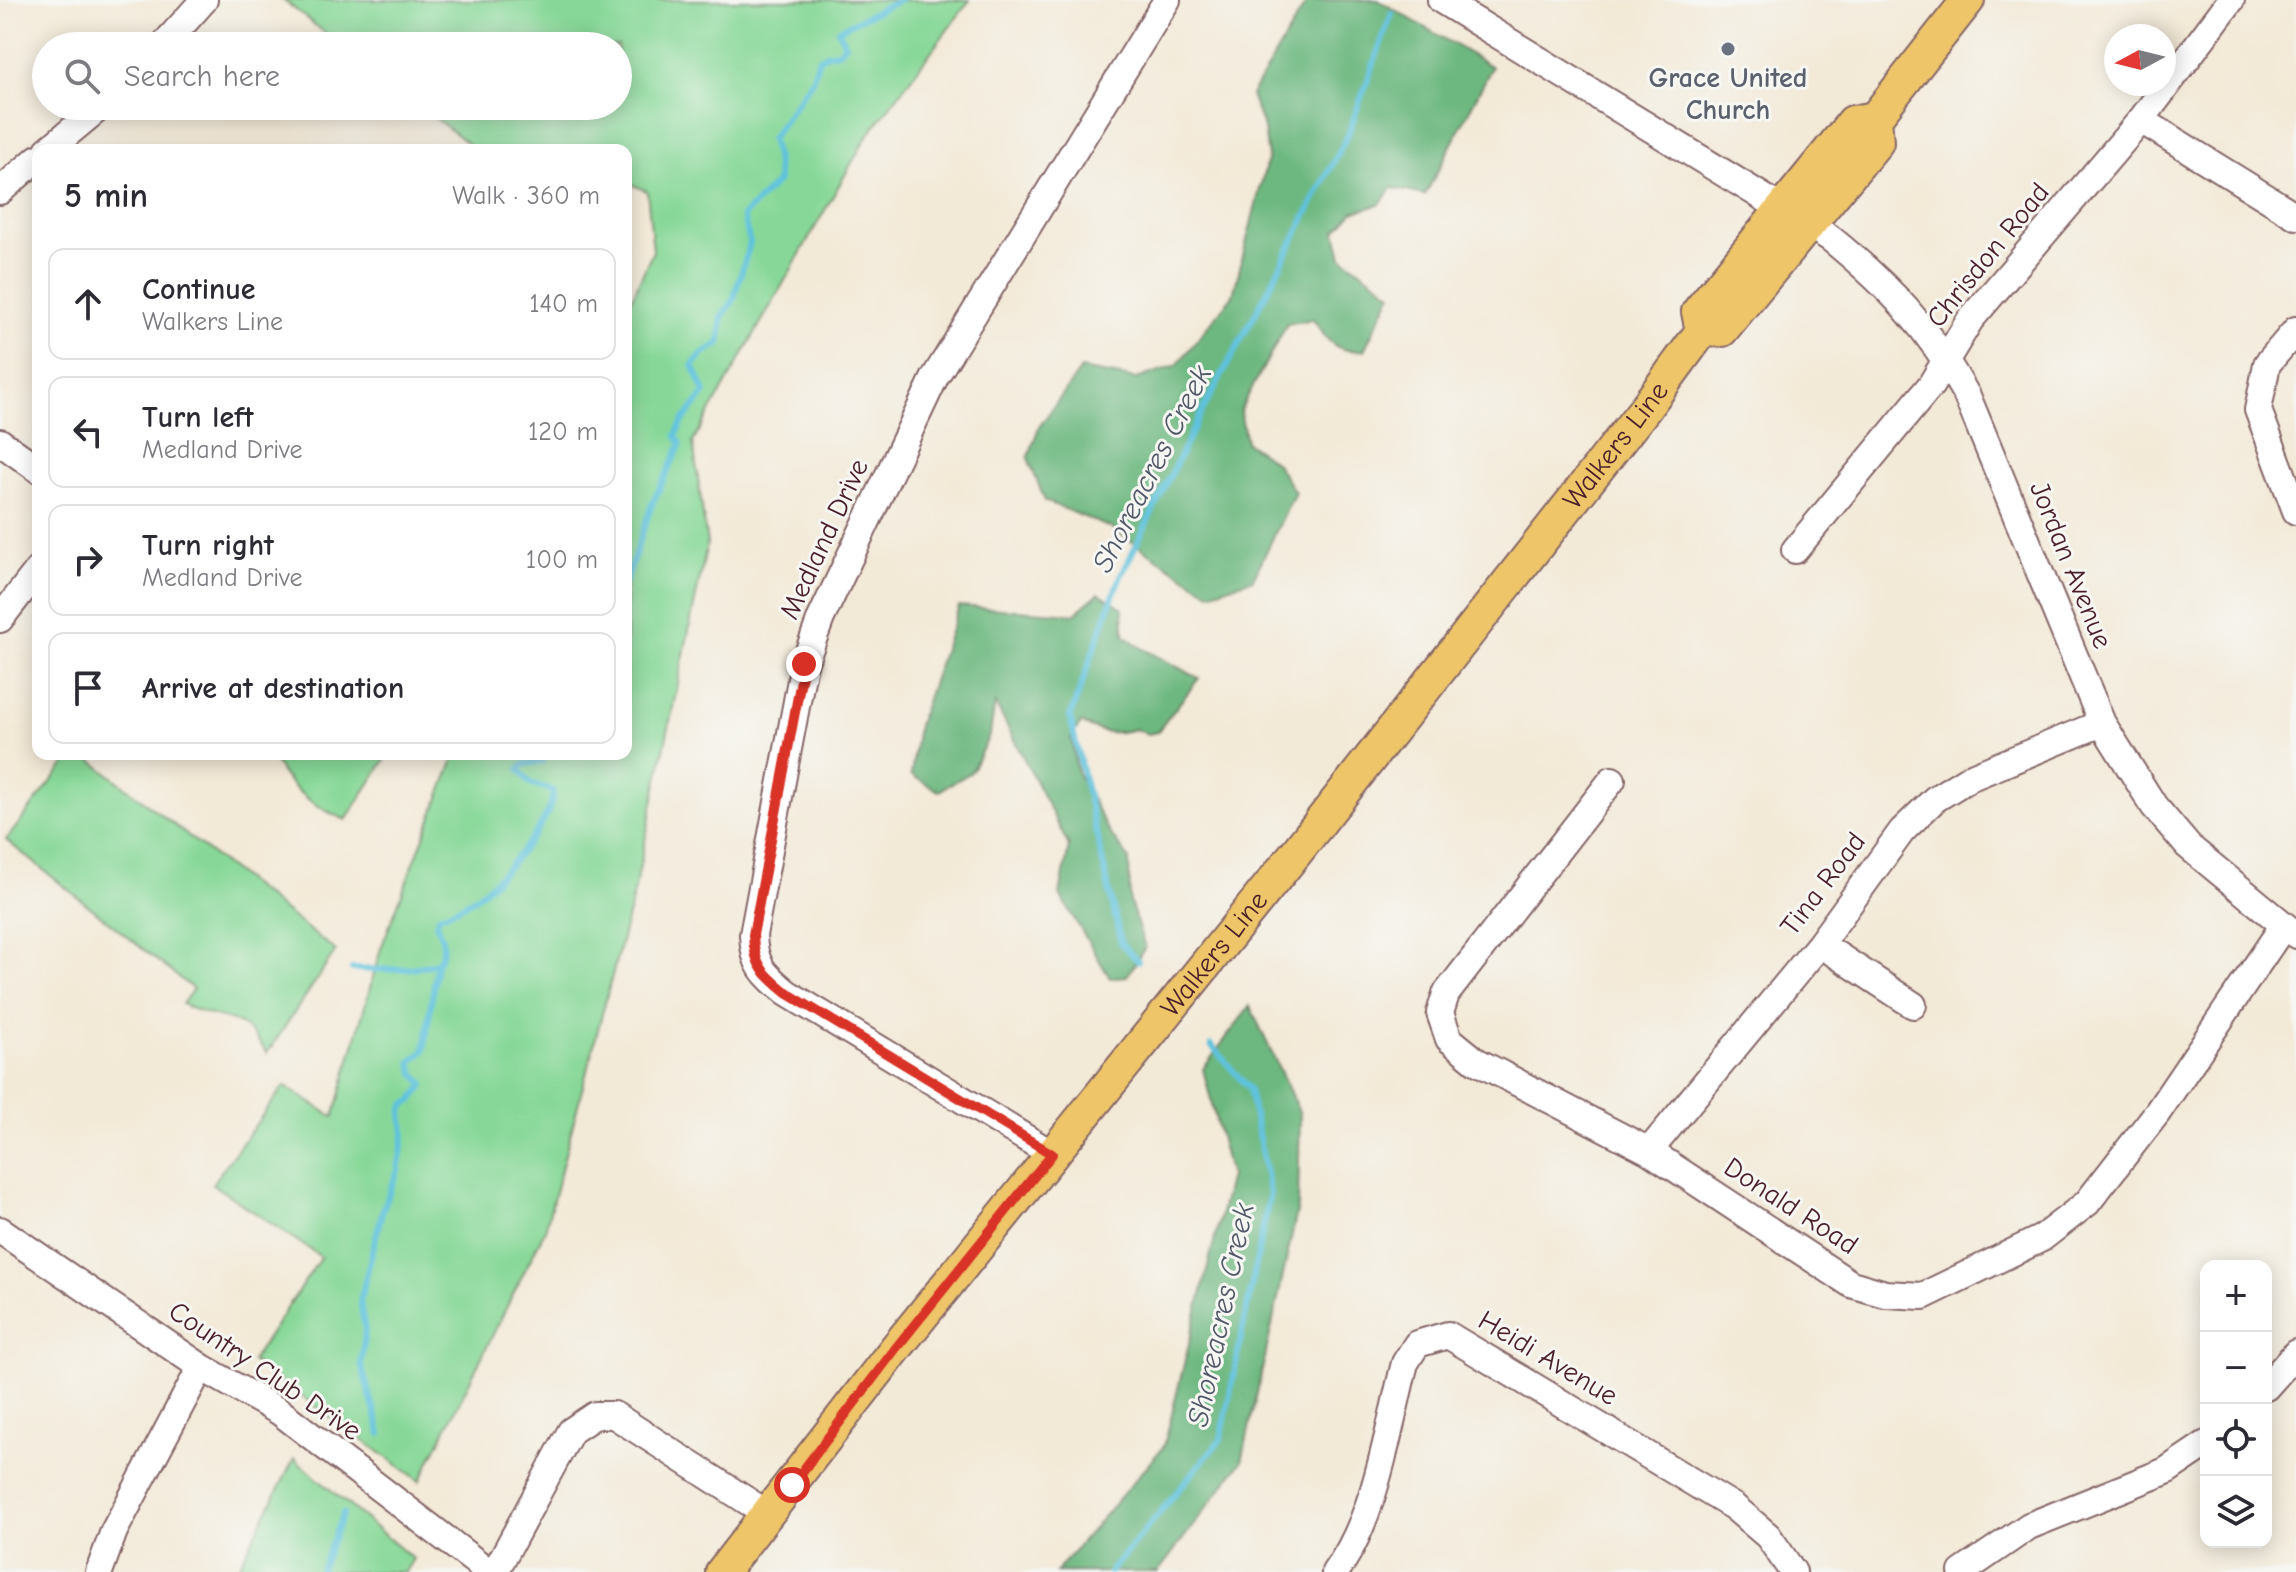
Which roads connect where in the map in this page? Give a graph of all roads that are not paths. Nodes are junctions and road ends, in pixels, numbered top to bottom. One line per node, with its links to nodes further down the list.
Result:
1 (204, 0): 6 (street)
2 (1167, 0): 28 (street, Medland Drive)
3 (1441, 0): 13 (street, Jordan Avenue)
4 (1968, 0): 13 (main road, Walkers Line)
5 (2231, 0): 8 (street, Chrisdon Road)
6 (175, 32)
7 (84, 120): 9 (street)
8 (2141, 120): 12 (street); 15 (street, Chrisdon Road)
9 (55, 144)
10 (32, 163): 11 (street)
11 (0, 191)
12 (2296, 216)
13 (1795, 217): 15 (street, Jordan Avenue); 28 (main road, Walkers Line)
14 (2296, 330): 18 (street)
15 (1946, 359): 19 (street, Chrisdon Road); 22 (street, Jordan Avenue)
16 (0, 442): 17 (street)
17 (32, 465)
18 (2296, 511)
19 (1795, 550)
20 (32, 578): 21 (street)
21 (0, 619)
22 (2102, 723): 24 (street, Jordan Avenue); 25 (street, Tina Road)
23 (1612, 780): 27 (street, Donald Road)
24 (2290, 930): 27 (street, Donald Road)
25 (1820, 944): 26 (street); 27 (street, Tina Road)
26 (1913, 1005)
27 (1649, 1151)
28 (1052, 1154): 34 (main road, Walkers Line)
29 (0, 1230): 31 (street, Country Club Drive)
30 (2296, 1353): 32 (street)
31 (201, 1367): 36 (street); 37 (street, Country Club Drive)
32 (2272, 1380)
33 (2200, 1448): 40 (street)
34 (769, 1515): 37 (street); 38 (main road, Walkers Line)
35 (1340, 1571): 39 (street, Heidi Avenue)
36 (99, 1572)
37 (492, 1572)
38 (722, 1572)
39 (1793, 1572)
40 (1962, 1572)

